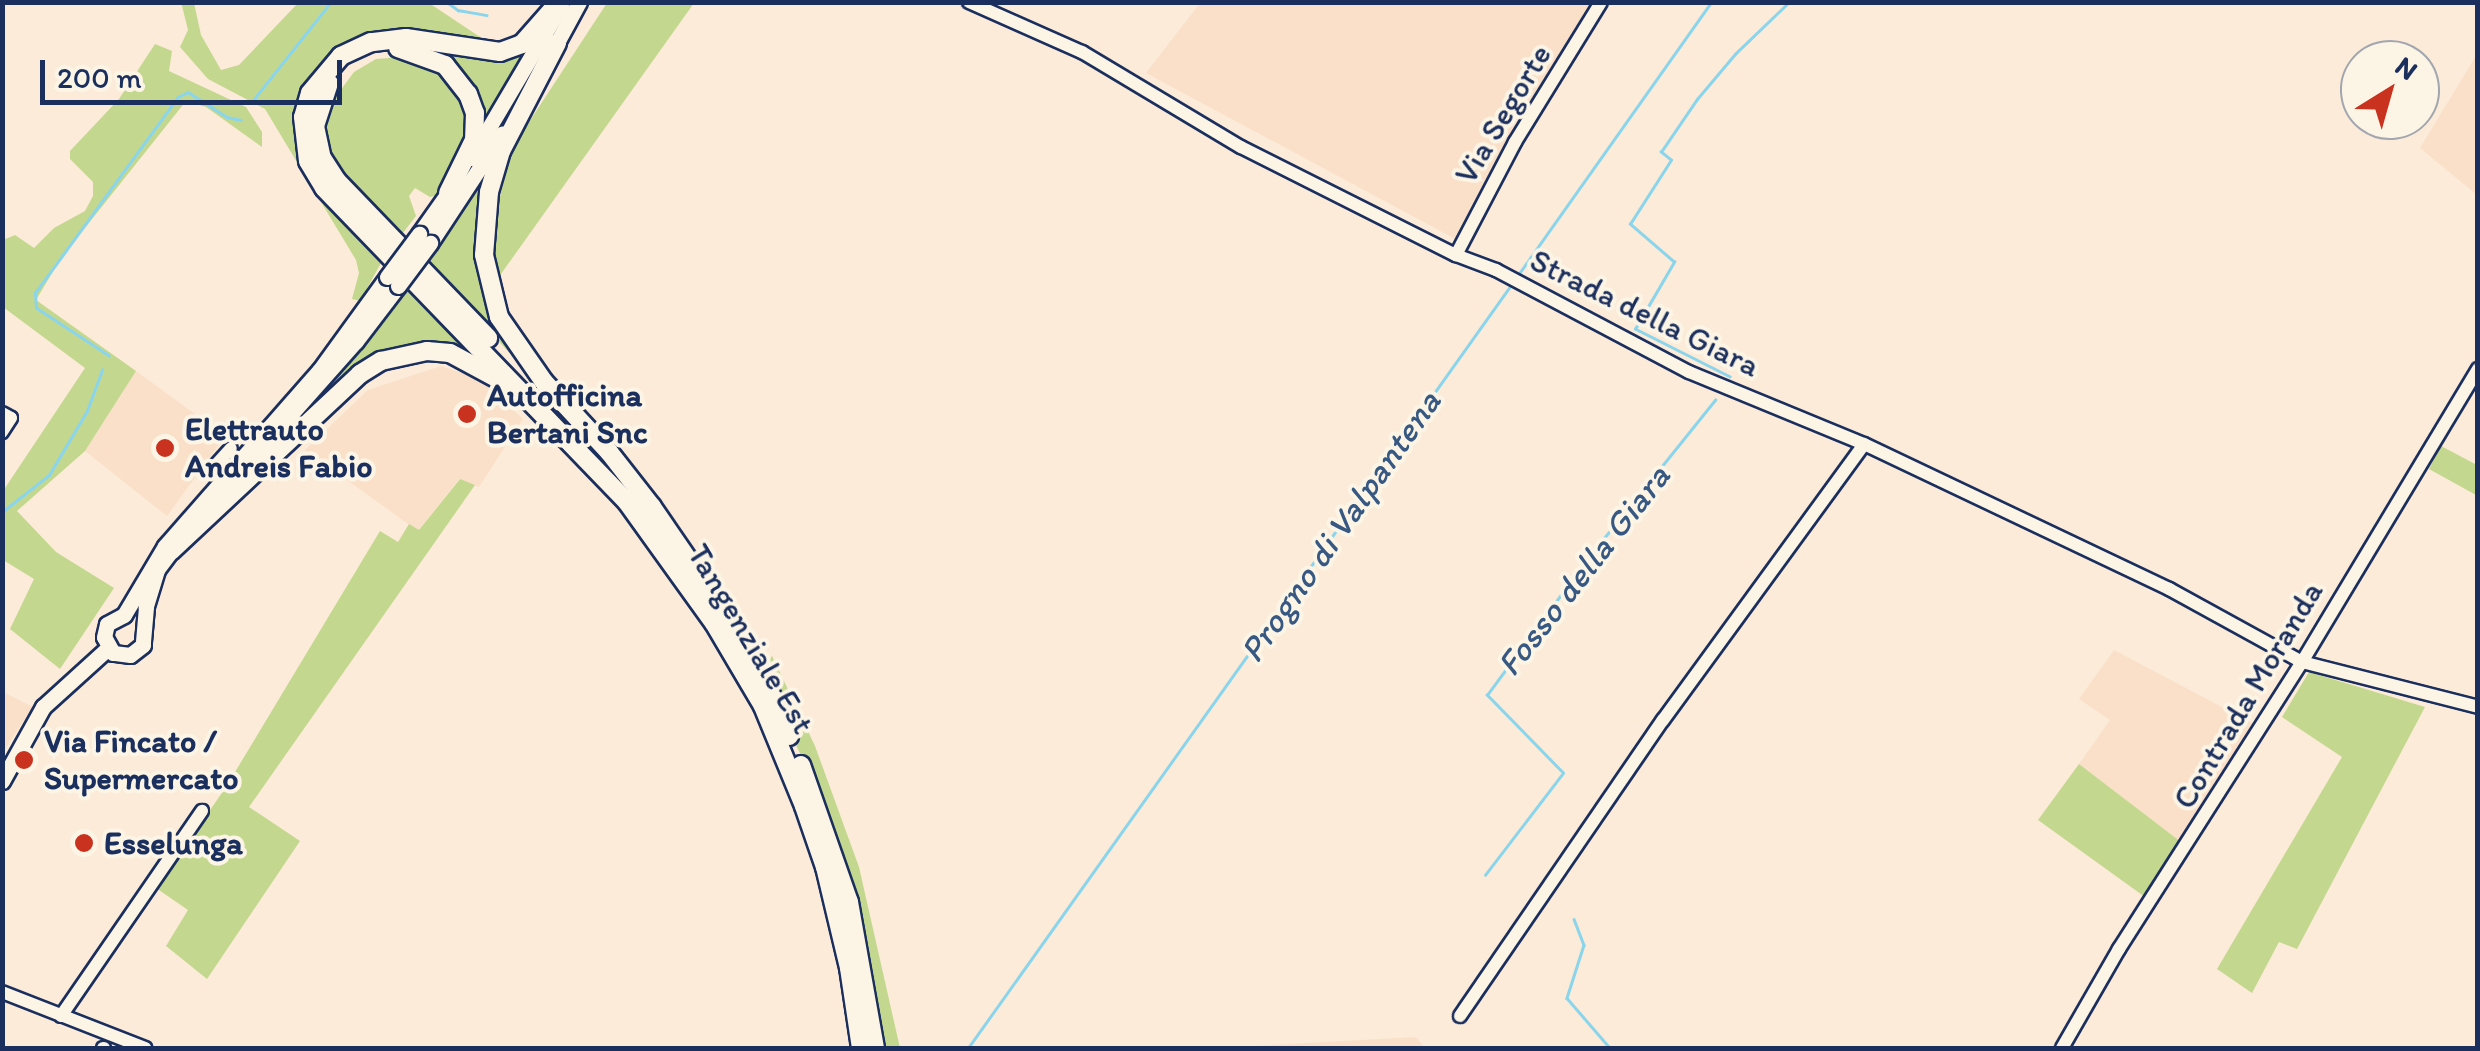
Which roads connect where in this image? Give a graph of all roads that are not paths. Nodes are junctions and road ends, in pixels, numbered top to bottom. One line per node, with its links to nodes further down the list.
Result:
1 (561, 2): 6 (main road); 16 (highway)
2 (580, 2): 5 (main road)
3 (969, 2): 8 (street, Strada della Giara)
4 (1601, 2): 8 (street, Via Segorte)
5 (557, 42): 7 (main road); 17 (highway)
6 (448, 193): 7 (main road); 17 (highway)
7 (424, 239): 9 (main road, bridge)
8 (1456, 255): 13 (street, Strada della Giara)
9 (392, 282): 15 (main road); 18 (main road)
10 (2478, 369): 22 (street, Contrada Moranda)
11 (2, 412): 12 (street)
12 (2, 432)
13 (1864, 444): 22 (street, Strada della Giara); 28 (street)
14 (231, 448): 15 (street)
15 (227, 474): 19 (main road)
16 (628, 502): 18 (highway); 30 (highway, Tangenziale Est)
17 (652, 507): 31 (highway, Tangenziale Est)
18 (170, 551): 20 (main road)
19 (124, 615): 20 (main road); 21 (main road)
20 (144, 629): 21 (main road)
21 (108, 648): 24 (main road)
22 (2302, 662): 23 (street, Strada della Giara); 32 (street, Contrada Moranda)
23 (2478, 707)
24 (2, 781)
25 (202, 810): 27 (street)
26 (2, 992): 27 (street)
27 (61, 1016): 29 (street)
28 (1460, 1016)
29 (144, 1048)
30 (861, 1048)
31 (875, 1048)
32 (2062, 1048)

